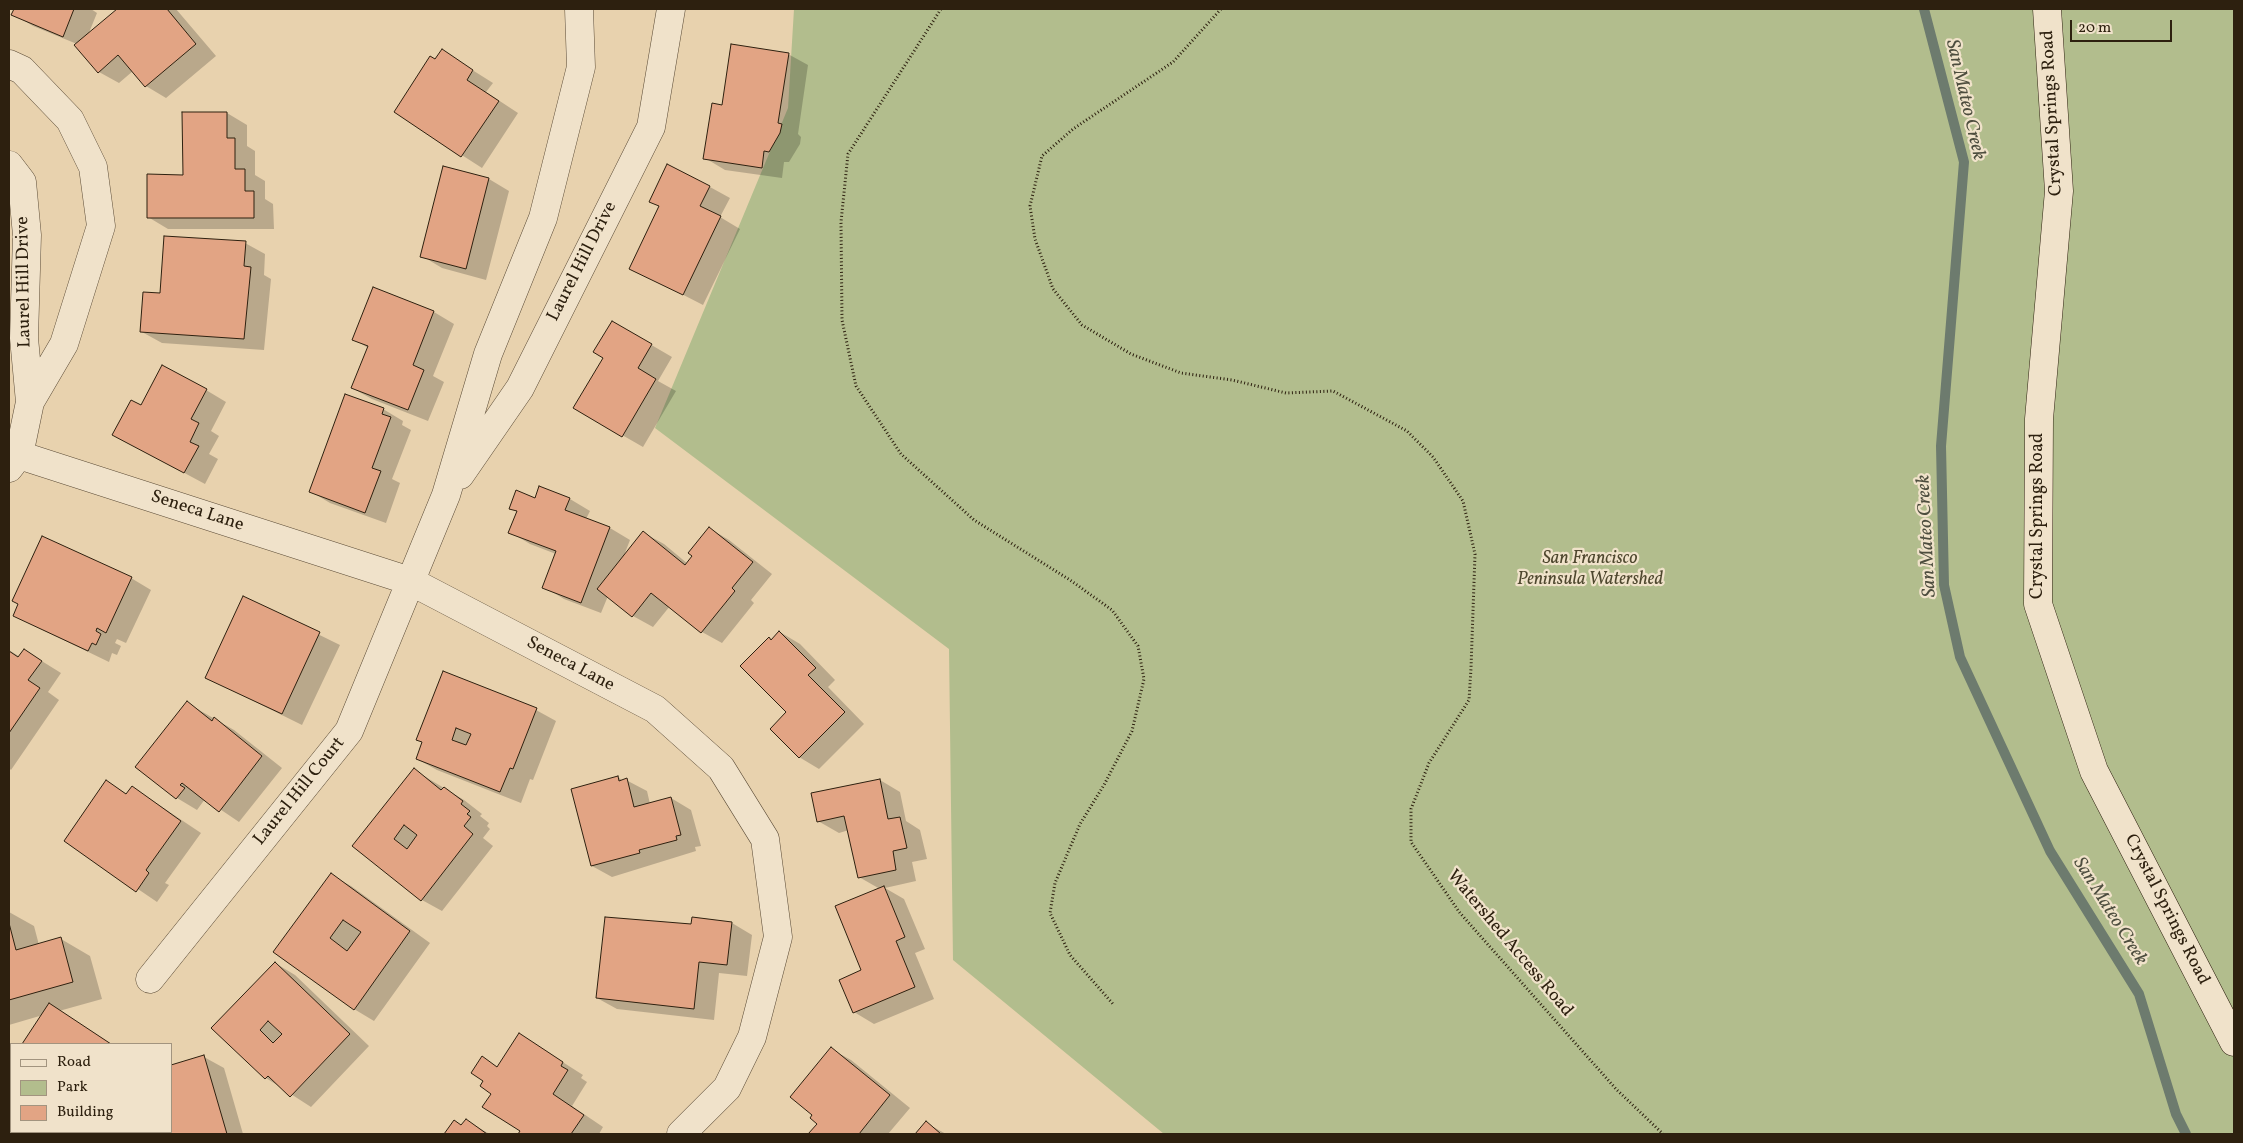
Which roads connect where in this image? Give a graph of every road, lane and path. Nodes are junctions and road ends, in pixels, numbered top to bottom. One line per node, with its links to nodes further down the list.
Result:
1 (579, 9): 10 (street, Laurel Hill Drive)
2 (671, 9): 10 (street, Laurel Hill Drive)
3 (941, 9): 13 (path)
4 (1221, 9): 16 (path, Watershed Access Road)
5 (2047, 9): 14 (street, Crystal Springs Road)
6 (9, 64): 8 (street, Laurel Hill Drive)
7 (9, 165): 8 (street, Laurel Hill Drive)
8 (30, 402): 9 (street, Laurel Hill Drive)
9 (14, 461): 11 (street, Seneca Lane)
10 (446, 495): 11 (street, Laurel Hill Drive)
11 (410, 581): 12 (street, Laurel Hill Court); 15 (street, Seneca Lane)
12 (150, 979)
13 (1113, 1004)
14 (2234, 1042)
15 (685, 1133)
16 (1663, 1134)

